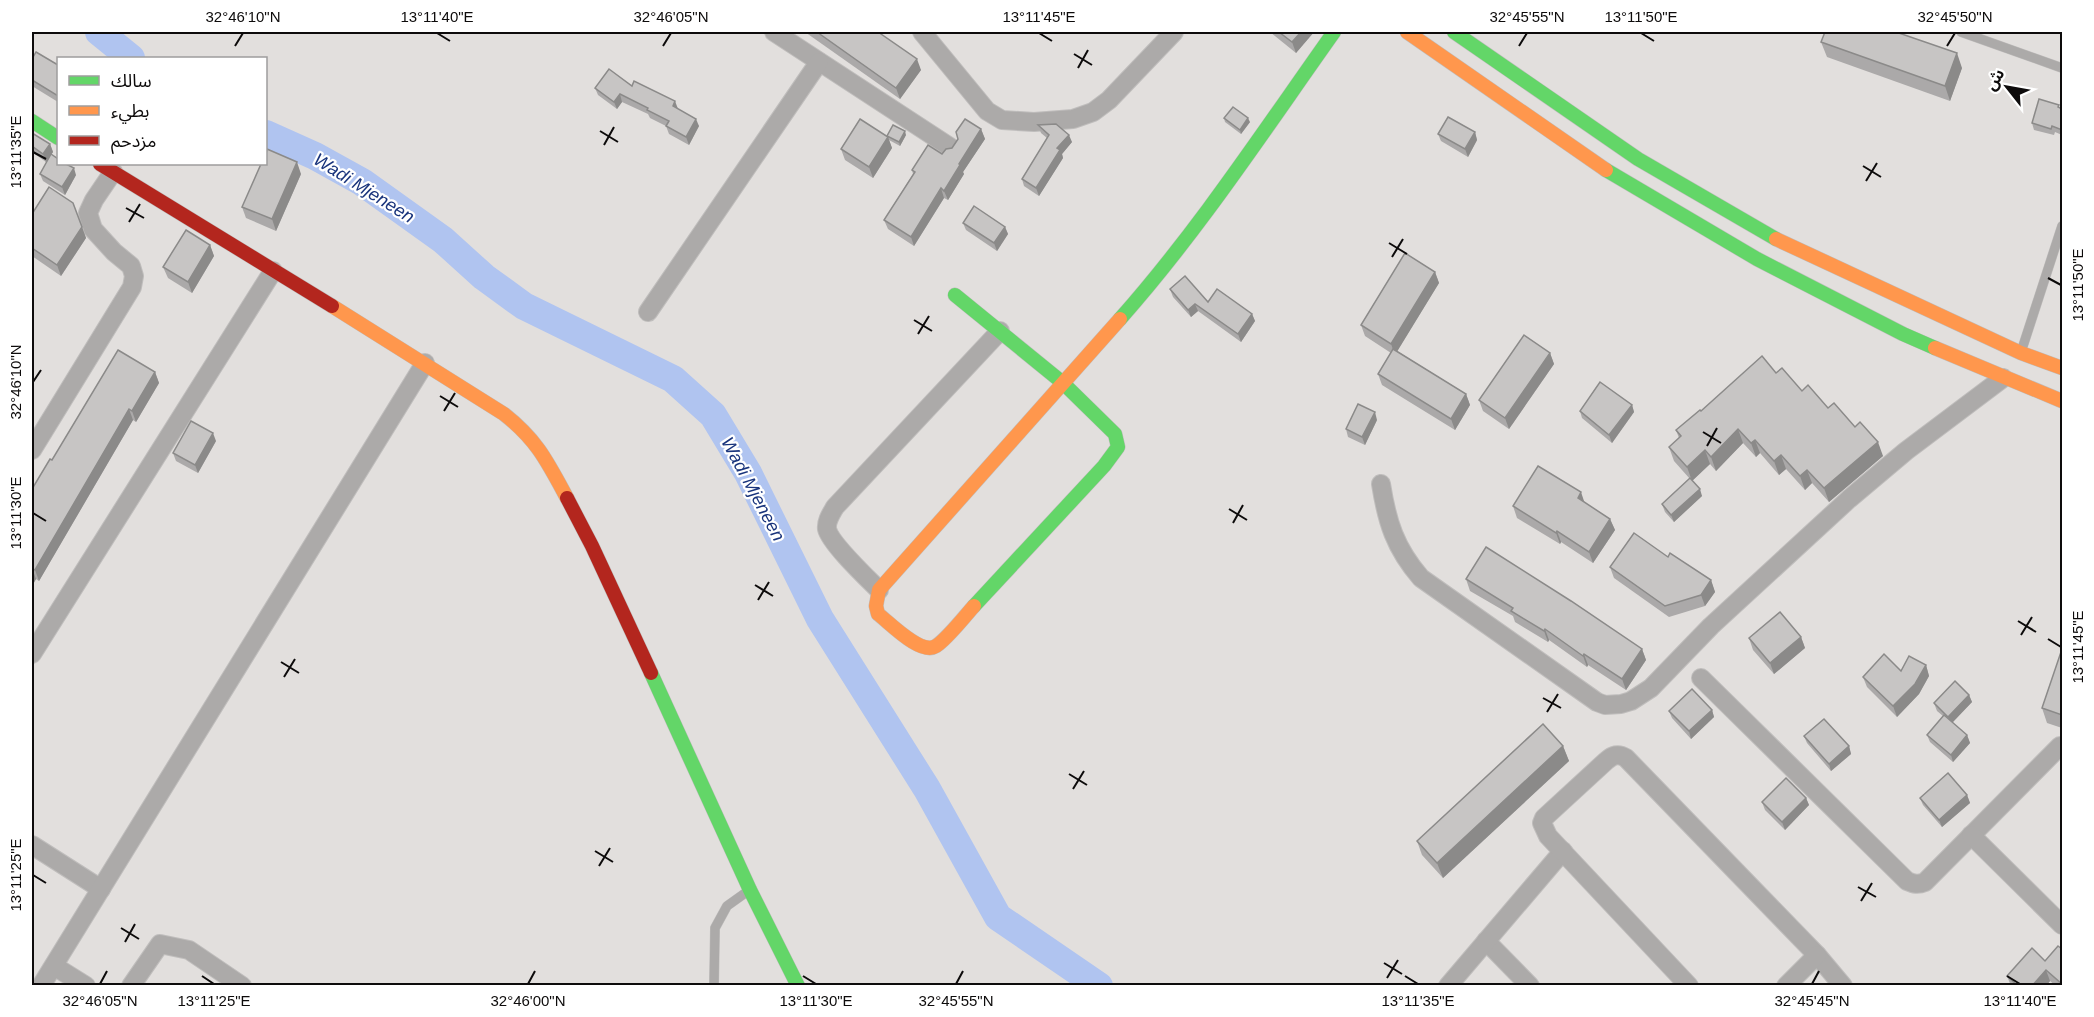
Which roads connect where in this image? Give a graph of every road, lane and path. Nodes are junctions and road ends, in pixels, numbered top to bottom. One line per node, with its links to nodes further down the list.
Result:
1 (774, 32): 8 (street)
2 (922, 32): 3 (street)
3 (1174, 32)
4 (1334, 32): 23 (main road)
5 (1407, 32): 22 (main road)
6 (1961, 32): 9 (lane)
7 (1457, 33): 19 (main road)
8 (819, 62): 12 (street); 17 (street)
9 (2062, 68)
10 (32, 121): 11 (main road)
11 (57, 137)
12 (950, 147)
13 (107, 168): 15 (main road); 25 (street)
14 (2062, 226): 19 (lane)
15 (273, 271): 20 (main road); 28 (street)
16 (955, 295): 18 (main road)
17 (648, 312)
18 (1000, 332): 23 (main road); 27 (street)
19 (2021, 352): 21 (main road)
20 (425, 363): 34 (street); 35 (main road)
21 (2062, 367)
22 (2003, 378): 24 (main road); 26 (street)
23 (1063, 383): 27 (main road); 27 (main road)
24 (2062, 401)
25 (32, 450)
26 (1381, 483)
27 (879, 590)
28 (32, 654)
29 (1701, 678): 31 (street)
30 (2060, 746): 31 (street)
31 (1971, 835): 36 (street)
32 (32, 845): 34 (street)
33 (1563, 851): 37 (street); 38 (street); 48 (street)
34 (101, 889): 39 (street)
35 (750, 890): 44 (lane); 45 (main road)
36 (2062, 925)
37 (1486, 941): 46 (street); 47 (street)
38 (1817, 955): 49 (street); 50 (street)
39 (54, 966): 40 (street); 41 (street)
40 (42, 986)
41 (86, 986)
42 (131, 986): 43 (street)
43 (242, 986)
44 (714, 986)
45 (798, 986)
46 (1448, 986)
47 (1530, 986)
48 (1689, 986)
49 (1786, 986)
50 (1844, 986)

